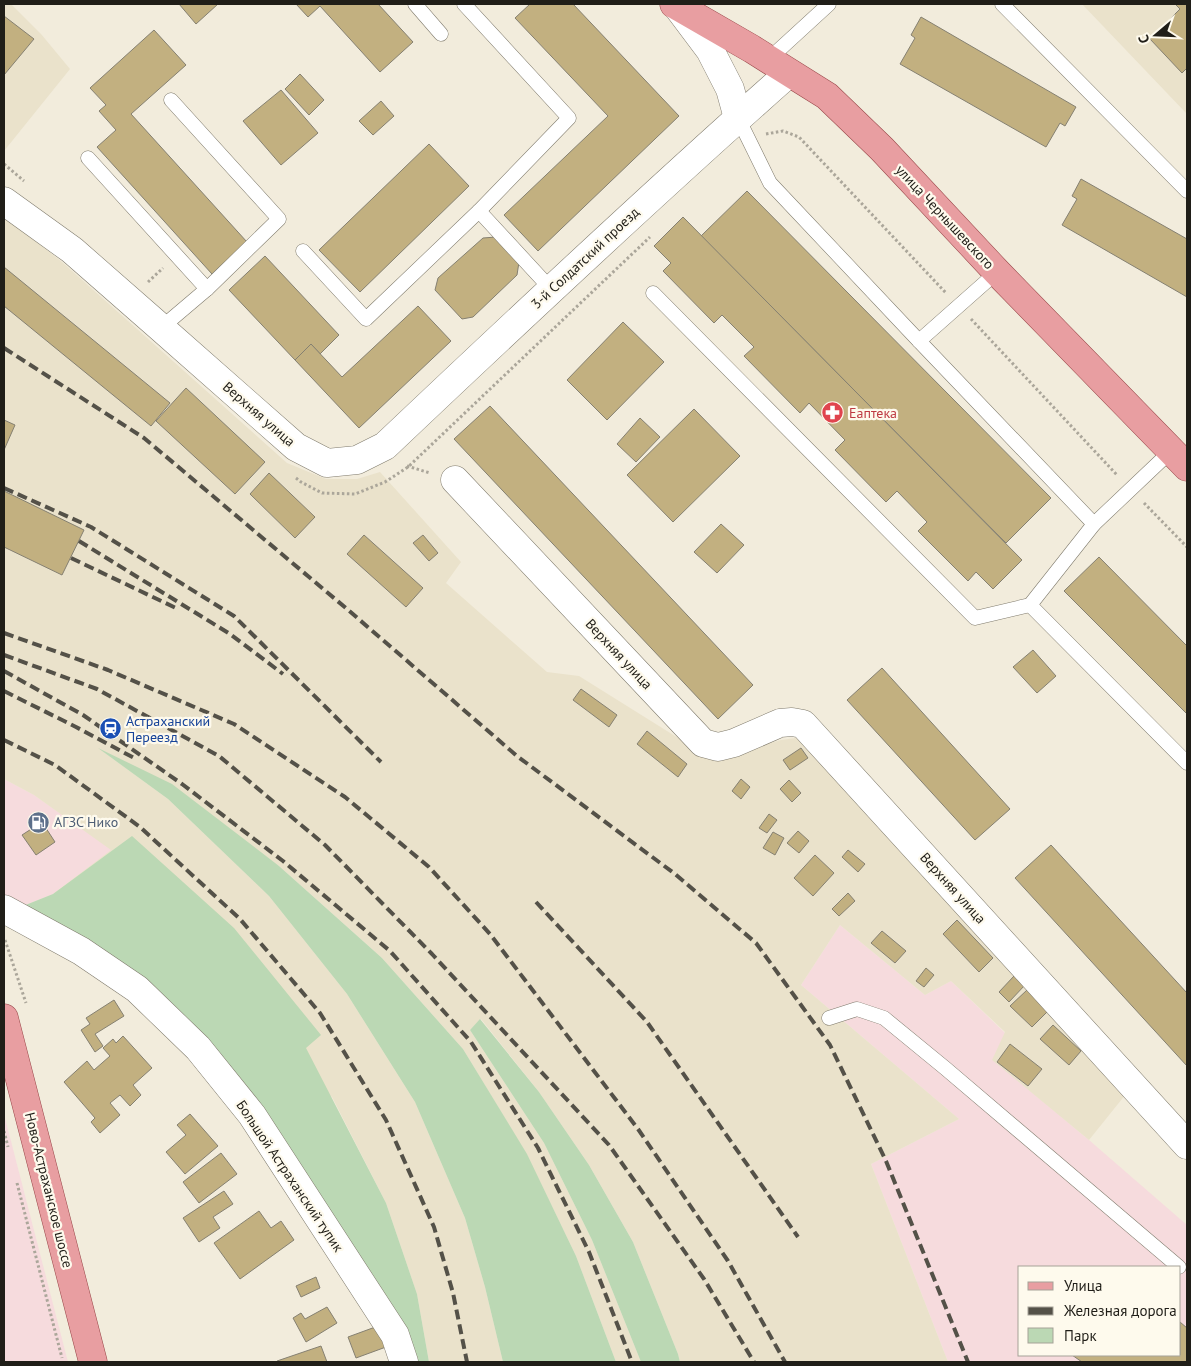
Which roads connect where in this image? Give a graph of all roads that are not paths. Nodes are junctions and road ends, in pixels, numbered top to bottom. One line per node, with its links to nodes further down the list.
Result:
1 (415, 4): 6 (lane)
2 (465, 4): 13 (lane)
3 (829, 4): 7 (lane)
4 (1002, 4): 11 (lane)
5 (676, 5): 7 (main road, улица Чернышевского); 9 (street)
6 (441, 34)
7 (779, 66): 9 (street, 3-й Солдатский проезд); 15 (main road, улица Чернышевского)
8 (171, 100): 16 (lane)
9 (738, 118): 17 (street, 3-й Солдатский проезд); 20 (lane)
10 (88, 158): 16 (lane)
11 (1187, 191)
12 (4, 201): 19 (street, Верхняя улица)
13 (479, 211): 14 (lane); 17 (lane)
14 (303, 250)
15 (997, 272): 20 (lane); 22 (main road, улица Чернышевского)
16 (207, 288): 19 (lane)
17 (551, 289): 21 (street, 3-й Солдатский проезд)
18 (654, 293): 25 (lane)
19 (161, 328): 21 (street, Верхняя улица)
20 (919, 341): 24 (lane)
21 (385, 446)
22 (1179, 459): 24 (lane)
23 (455, 480): 31 (street, Верхняя улица)
24 (1094, 524): 25 (lane)
25 (1030, 605): 26 (lane)
26 (1187, 763)
27 (4, 909): 34 (street, Большой Астраханский тупик)
28 (4, 1018): 30 (main road, Ново-Астраханское шоссе)
29 (830, 1018): 32 (lane)
30 (8, 1049): 33 (main road, Ново-Астраханское шоссе)
31 (1187, 1145)
32 (1177, 1266)
33 (93, 1362)
34 (404, 1362)

